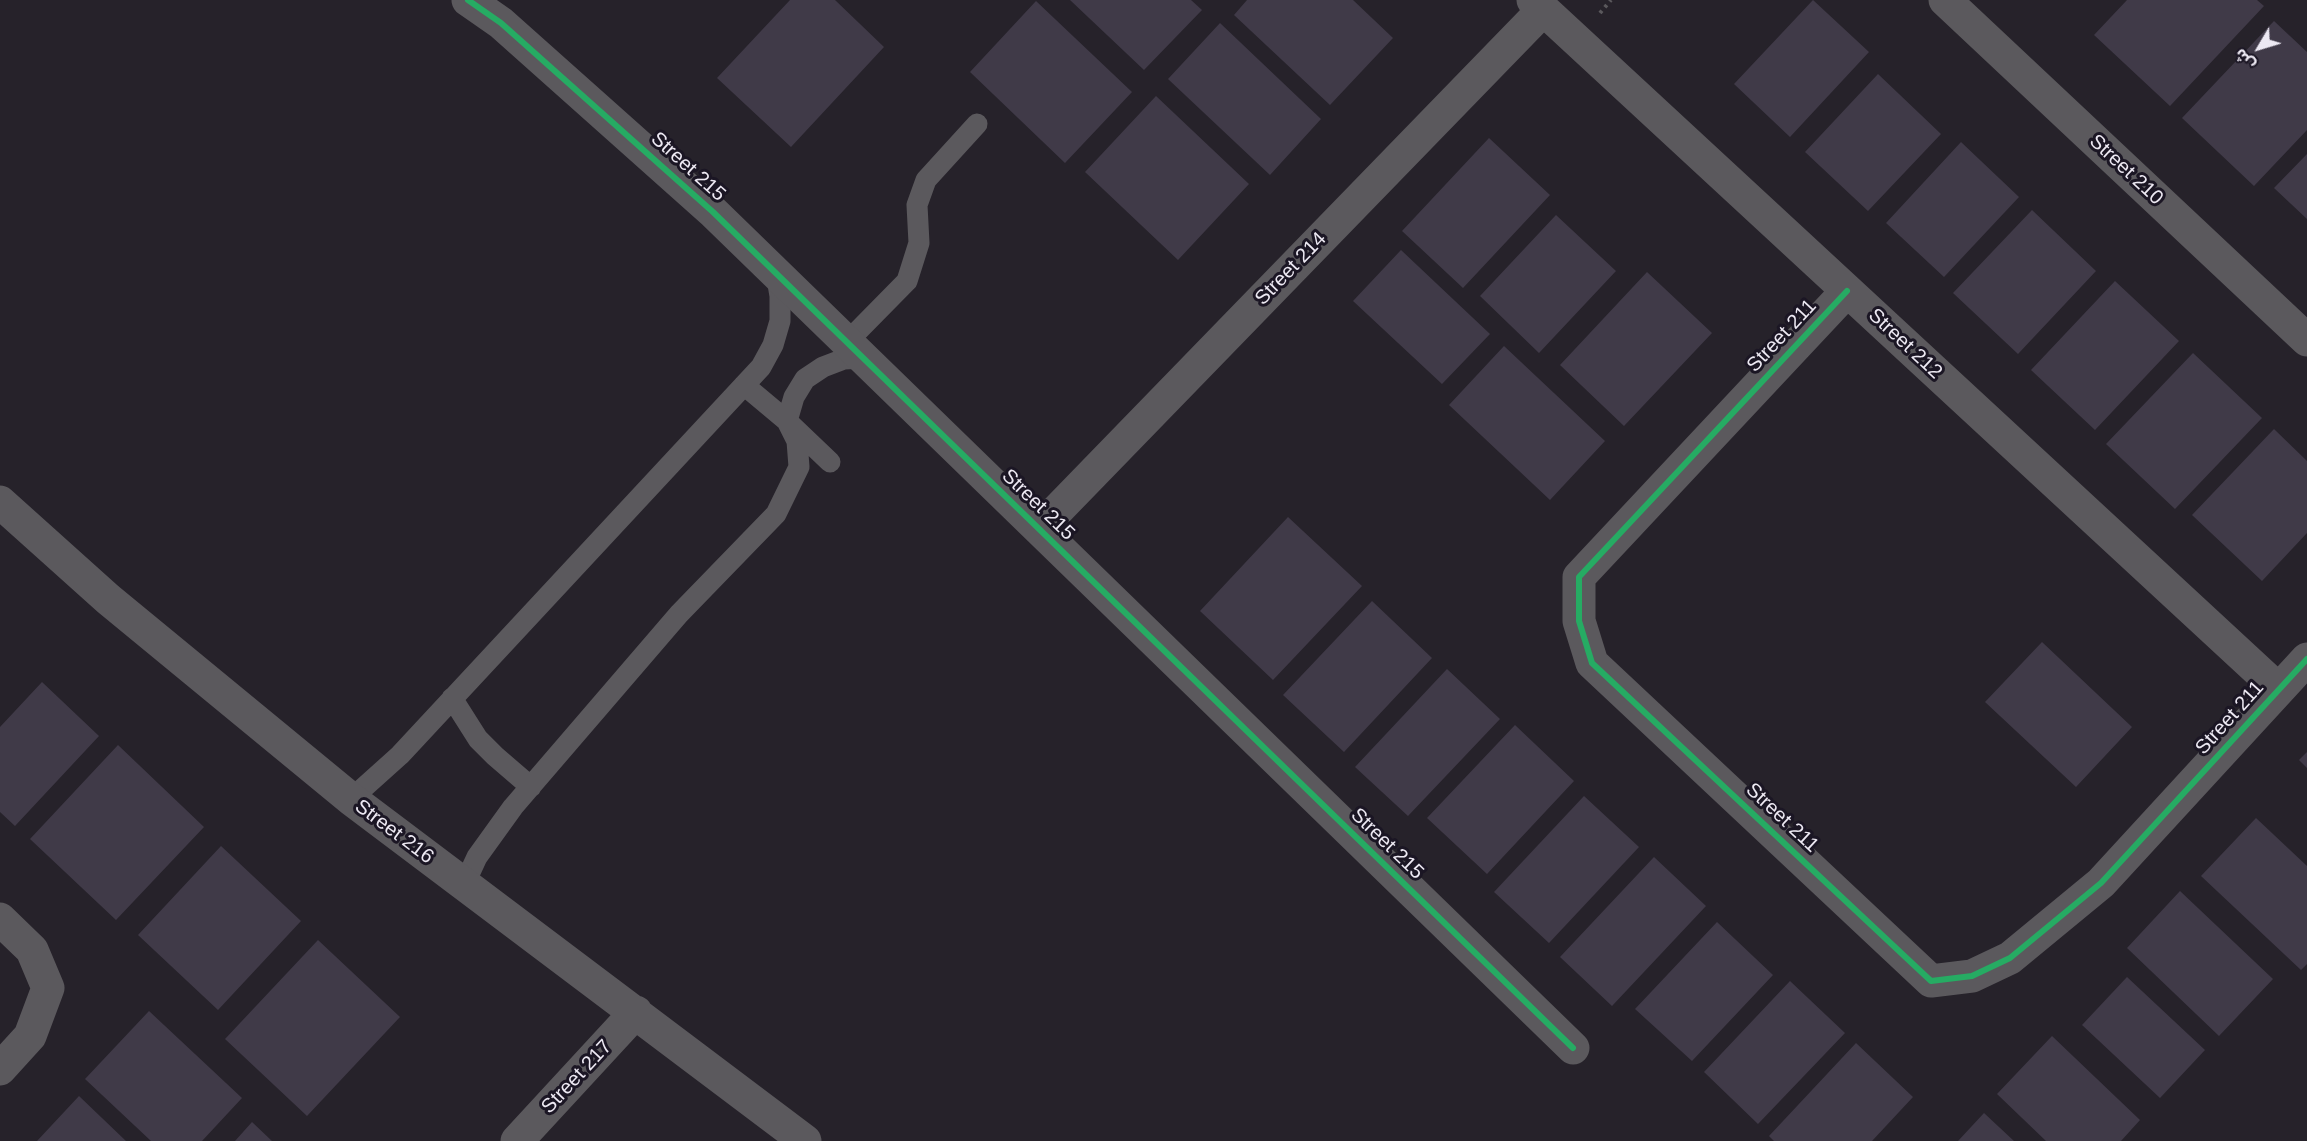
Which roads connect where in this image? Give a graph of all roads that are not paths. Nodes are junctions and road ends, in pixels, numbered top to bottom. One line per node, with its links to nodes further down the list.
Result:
1 (468, 0): 5 (street, Street 215)
2 (1538, 5): 6 (street, Street 212); 13 (street, Street 214)
3 (1965, 6): 7 (street, Street 210)
4 (977, 124): 8 (lane)
5 (776, 272): 8 (street, Street 215); 9 (lane)
6 (1847, 291): 15 (street, Street 212); 15 (street, Street 211)
7 (2307, 340)
8 (855, 350): 10 (lane); 13 (street, Street 215)
9 (744, 385): 10 (lane); 16 (lane)
10 (787, 421): 11 (lane); 17 (lane)
11 (830, 462)
12 (0, 501): 18 (street, Street 216)
13 (1039, 529): 22 (street, Street 215)
14 (2307, 659): 15 (street, Street 211)
15 (2278, 689)
16 (452, 698): 17 (lane); 18 (lane)
17 (531, 787): 19 (lane)
18 (351, 799): 19 (street, Street 216)
19 (464, 885): 21 (street, Street 216)
20 (0, 919): 23 (street)
21 (636, 1012): 24 (street, Street 217); 25 (street, Street 216)
22 (1573, 1048)
23 (0, 1069)
24 (517, 1141)
25 (805, 1141)

